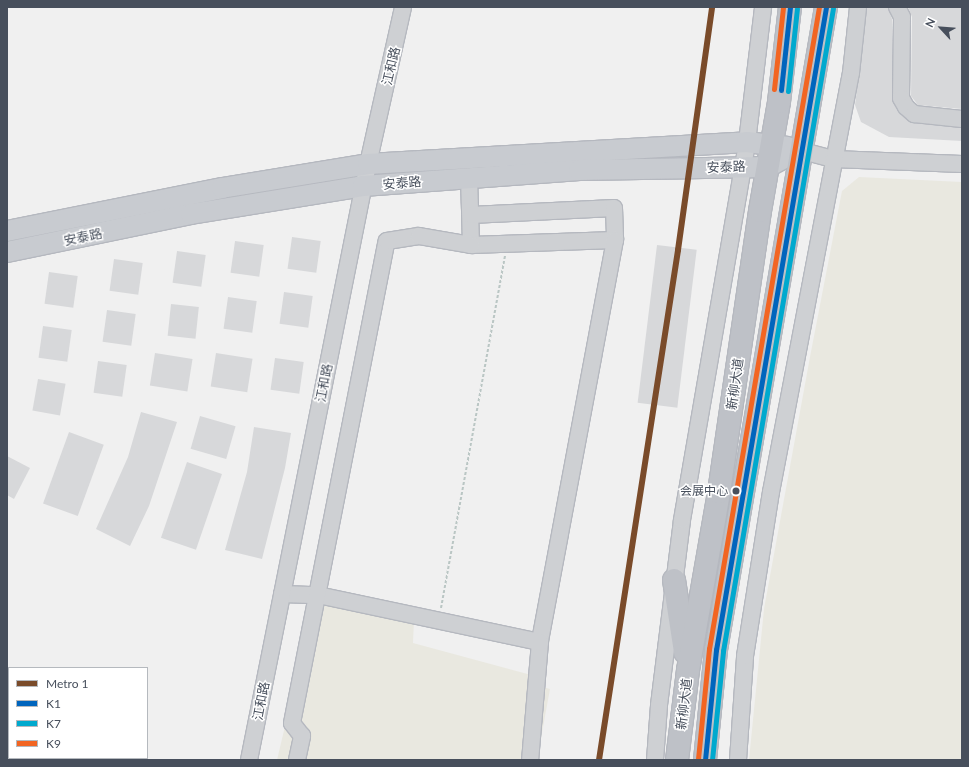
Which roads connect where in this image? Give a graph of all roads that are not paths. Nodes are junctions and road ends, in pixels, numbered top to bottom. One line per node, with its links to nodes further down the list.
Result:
1 (402, 7): 12 (street, 江和路)
2 (763, 7): 8 (street)
3 (790, 7): 9 (highway, 新柳大道)
4 (826, 7): 10 (highway, 新柳大道)
5 (858, 7): 11 (street)
6 (897, 7): 7 (street)
7 (962, 118)
8 (747, 142): 9 (main road, 安泰路); 12 (main road, 安泰路); 14 (street)
9 (772, 143): 10 (main road, 安泰路); 15 (highway, 新柳大道)
10 (799, 150): 11 (street, 安泰路); 15 (main road); 33 (highway, 新柳大道)
11 (833, 159): 13 (street, 安泰路); 34 (street)
12 (368, 164): 17 (street, 江和路); 19 (main road, 安泰路)
13 (962, 164)
14 (742, 166): 15 (main road, 安泰路); 16 (main road, 安泰路); 23 (street)
15 (768, 167): 27 (highway, 新柳大道)
16 (469, 177): 17 (main road, 安泰路); 18 (street)
17 (363, 186): 22 (main road, 安泰路); 24 (street, 江和路)
18 (470, 215): 20 (street); 21 (street)
19 (7, 231)
20 (615, 240): 21 (street); 26 (street)
21 (471, 245): 25 (street)
22 (7, 252)
23 (674, 580): 27 (highway); 31 (street)
24 (282, 594): 25 (street); 28 (street, 江和路)
25 (318, 595): 26 (street); 29 (street)
26 (540, 642): 30 (street)
27 (688, 670): 32 (highway, 新柳大道)
28 (249, 760)
29 (297, 760)
30 (530, 760)
31 (655, 760)
32 (677, 760)
33 (705, 760)
34 (738, 760)

